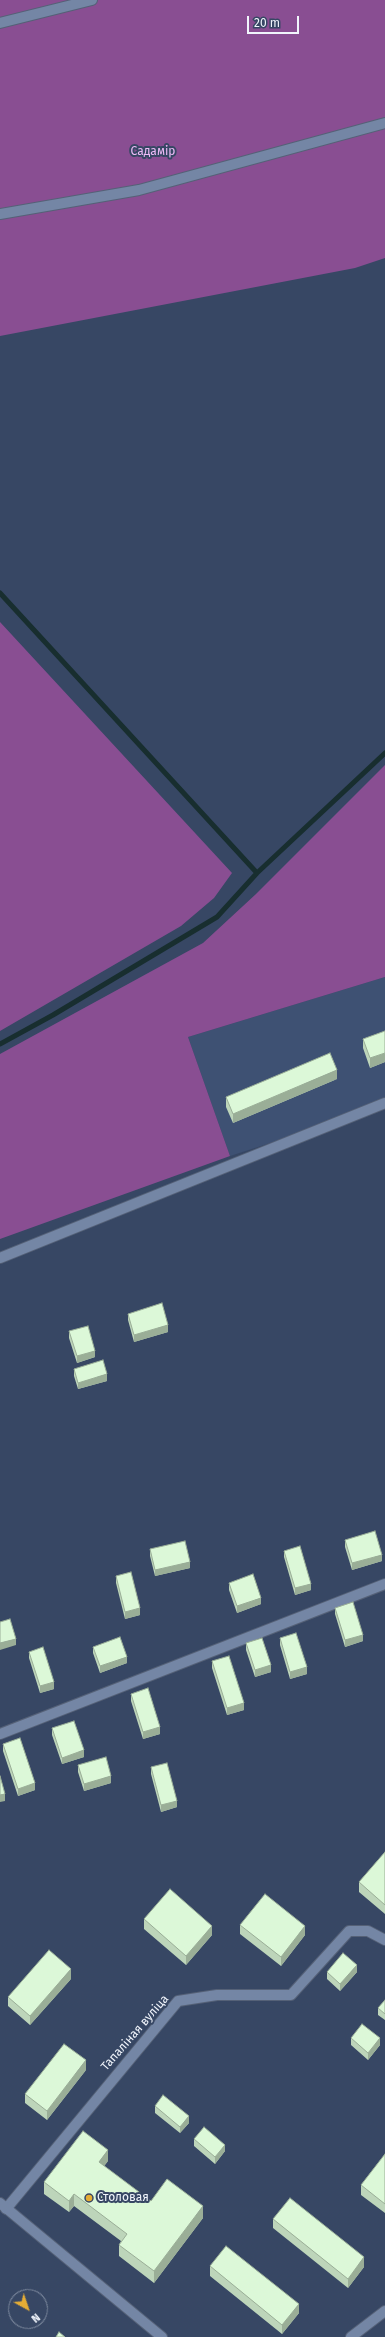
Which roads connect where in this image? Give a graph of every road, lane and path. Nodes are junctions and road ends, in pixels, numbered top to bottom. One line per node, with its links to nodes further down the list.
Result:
1 (92, 0): 2 (street)
2 (0, 23)
3 (385, 124): 4 (street)
4 (0, 214)
5 (385, 1103): 6 (street)
6 (0, 1258)
7 (385, 1584): 8 (street)
8 (0, 1734)
9 (385, 1940): 10 (street, Тапаліная вуліца)
10 (3, 2206): 12 (street)
11 (385, 2311): 13 (street)
12 (162, 2337)
13 (351, 2337)

